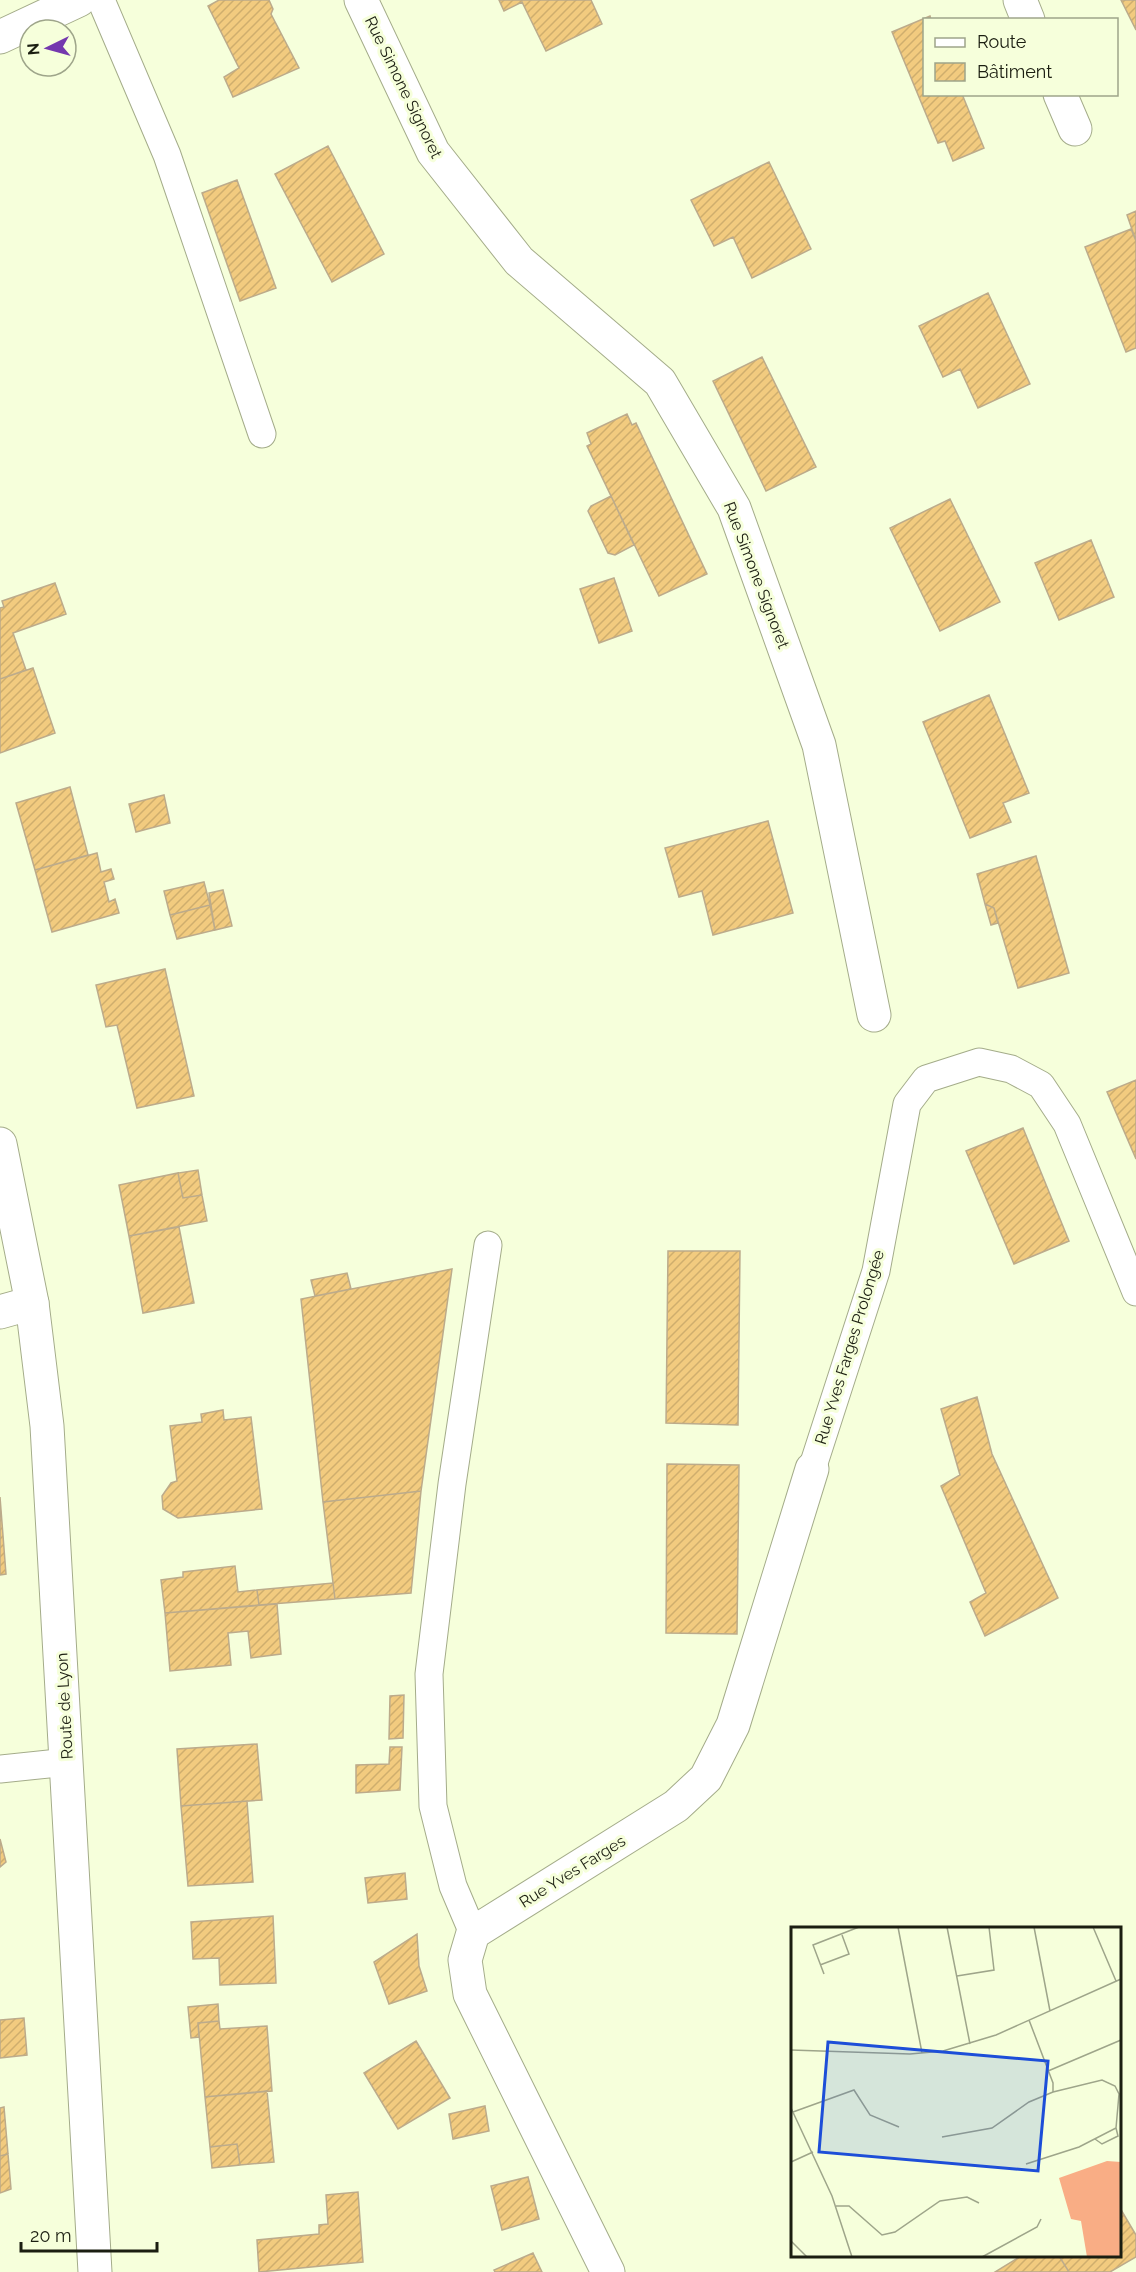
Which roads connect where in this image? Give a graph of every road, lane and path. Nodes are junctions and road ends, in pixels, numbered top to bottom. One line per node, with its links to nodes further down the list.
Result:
1 (79, 0): 6 (street)
2 (101, 0): 9 (lane)
3 (361, 0): 10 (street, Rue Simone Signoret)
4 (1020, 0): 5 (street)
5 (1027, 18)
6 (0, 37)
7 (1061, 96): 8 (street)
8 (1075, 129)
9 (262, 434)
10 (874, 1015)
11 (0, 1144): 14 (street, Route de Lyon)
12 (488, 1245): 19 (lane)
13 (1136, 1292): 16 (lane, Rue Yves Farges Prolongée)
14 (32, 1303): 15 (street); 17 (street, Route de Lyon)
15 (0, 1312)
16 (812, 1469): 19 (street, Rue Yves Farges)
17 (68, 1762): 18 (lane); 20 (street, Route de Lyon)
18 (0, 1769)
19 (473, 1933): 21 (street)
20 (95, 2272)
21 (608, 2272)

